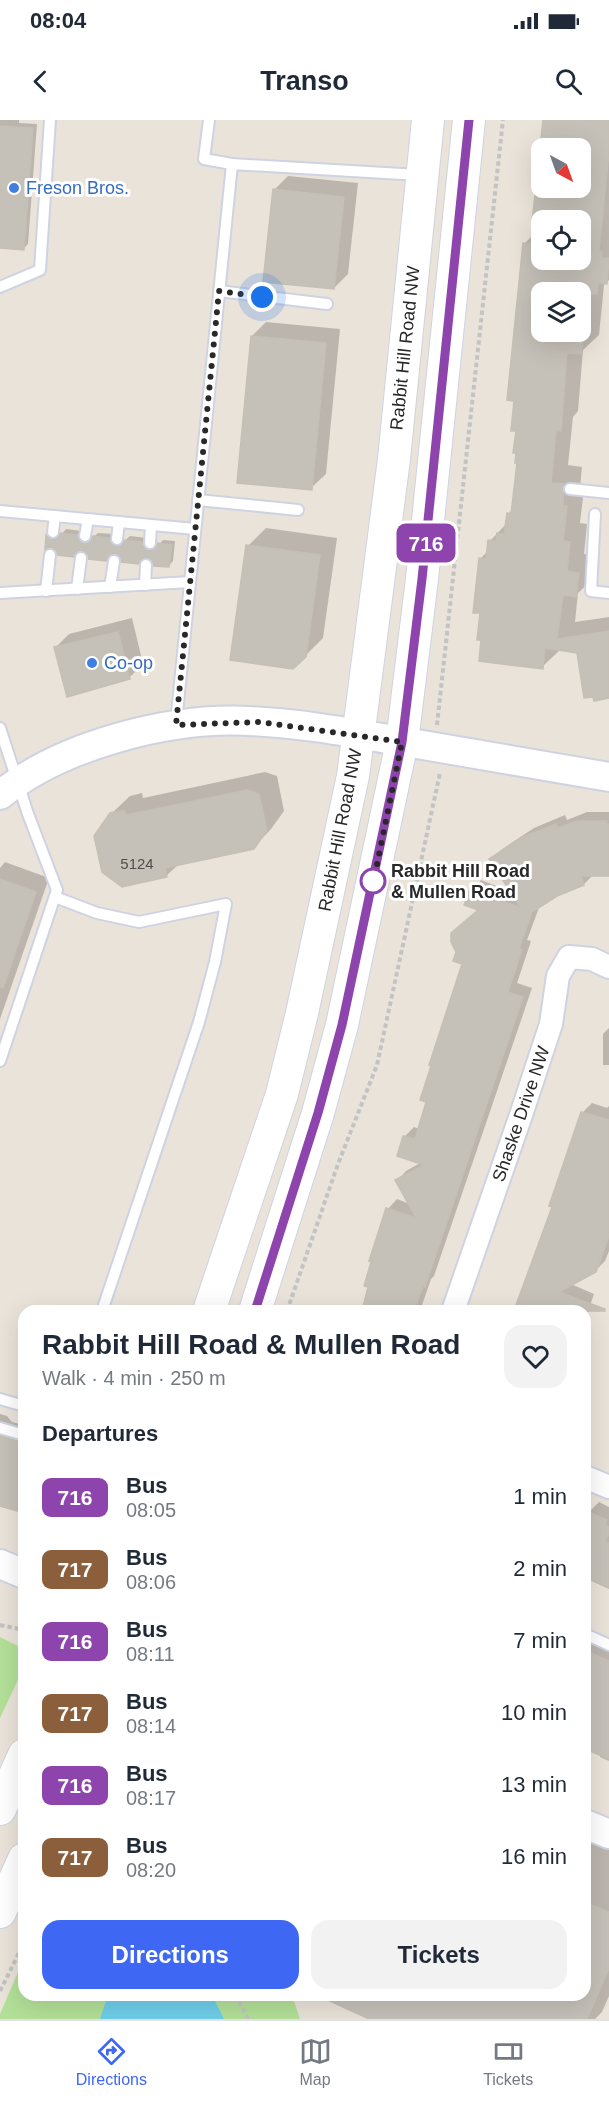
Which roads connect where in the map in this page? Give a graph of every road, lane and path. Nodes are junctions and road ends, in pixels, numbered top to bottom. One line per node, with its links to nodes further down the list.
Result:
1 (50, 120): 8 (lane)
2 (209, 120): 6 (lane)
3 (428, 120): 7 (main road, Rabbit Hill Road NW)
4 (469, 120): 40 (main road)
5 (503, 120): 41 (path)
6 (232, 164): 7 (lane); 9 (lane)
7 (422, 176): 39 (main road, Rabbit Hill Road NW)
8 (0, 287)
9 (219, 291): 10 (lane); 13 (lane)
10 (327, 304)
11 (570, 489): 12 (lane)
12 (609, 493)
13 (198, 500): 14 (lane); 21 (lane)
14 (298, 510)
15 (0, 511): 17 (lane)
16 (596, 514): 36 (lane)
17 (55, 516): 18 (lane); 22 (lane)
18 (88, 519): 19 (lane); 23 (lane)
19 (119, 522): 20 (lane); 24 (lane)
20 (152, 525): 21 (lane); 25 (lane)
21 (195, 529): 30 (lane)
22 (53, 532)
23 (85, 536)
24 (117, 539)
25 (150, 543)
26 (50, 555): 34 (lane)
27 (81, 558): 33 (lane)
28 (114, 561): 32 (lane)
29 (147, 565): 31 (lane)
30 (190, 582): 31 (lane); 37 (lane)
31 (145, 585): 32 (lane)
32 (110, 587): 33 (lane)
33 (77, 589): 34 (lane)
34 (46, 591): 35 (lane)
35 (0, 593)
36 (609, 593)
37 (176, 725): 39 (street); 43 (street)
38 (0, 728): 43 (lane)
39 (359, 735): 40 (street); 48 (main road, Rabbit Hill Road NW)
40 (402, 742): 41 (street); 49 (main road)
41 (435, 747): 42 (street); 50 (path)
42 (609, 777)
43 (9, 788): 44 (lane)
44 (56, 897): 46 (lane); 47 (lane)
45 (609, 967): 51 (street, Shaske Drive NW)
46 (0, 1061)
47 (104, 1305)
48 (211, 1305)
49 (257, 1305)
50 (289, 1305)
51 (455, 1305)
52 (0, 1399): 53 (lane)
53 (18, 1404)
54 (0, 1428): 55 (lane)
55 (18, 1433)
56 (591, 1480): 57 (street)
57 (609, 1487)
58 (0, 1564): 59 (street)
59 (18, 1572)
60 (0, 1625): 61 (path)
61 (18, 1629)
62 (591, 1638): 63 (lane)
63 (609, 1646)
64 (18, 1768): 65 (main road)
65 (0, 1809)
66 (591, 1826): 67 (street)
67 (609, 1834)
68 (18, 1872): 69 (main road)
69 (0, 1912)
70 (18, 1955): 71 (path)
71 (0, 1991)
72 (239, 2001): 73 (path)
73 (248, 2019)

